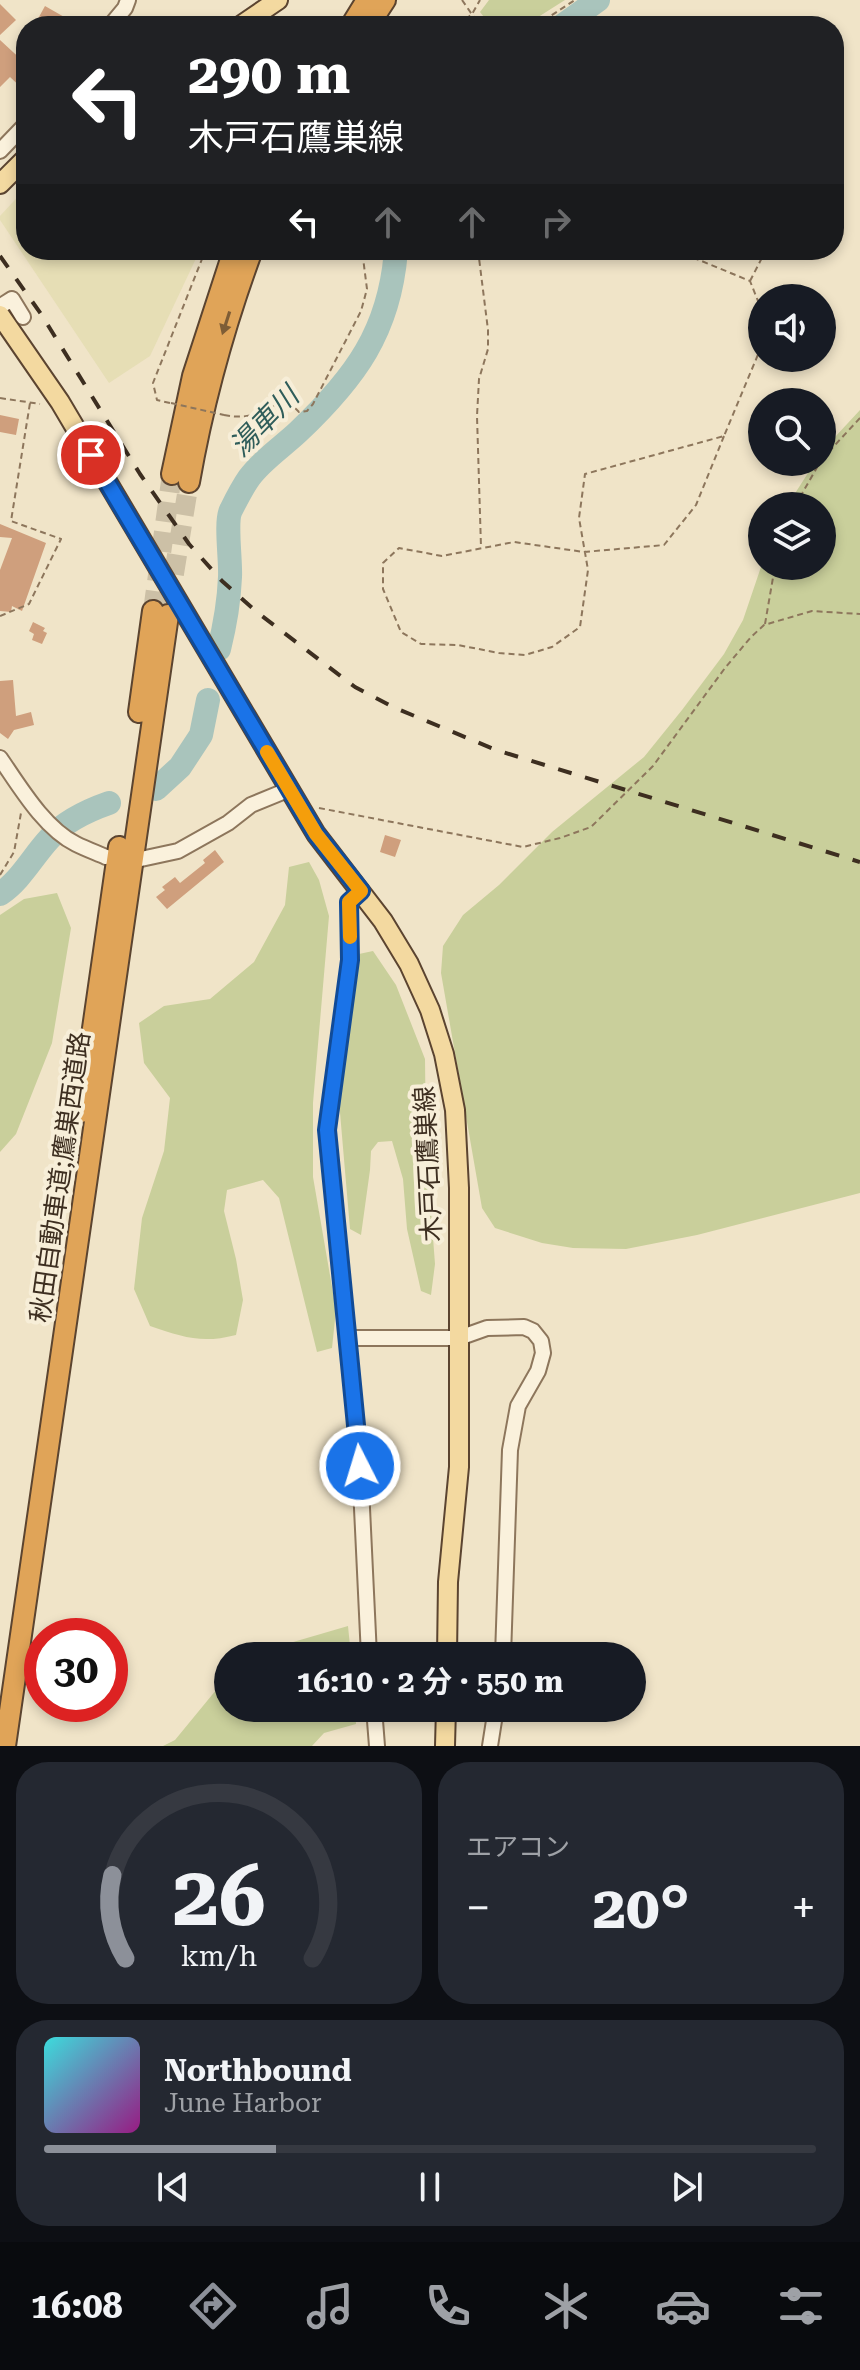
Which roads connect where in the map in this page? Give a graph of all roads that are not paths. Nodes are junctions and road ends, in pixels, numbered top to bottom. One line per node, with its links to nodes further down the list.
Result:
1 (278, 0): 2 (main road)
2 (255, 16)
3 (16, 134): 4 (street)
4 (0, 151)
5 (16, 168): 6 (main road)
6 (0, 184)
7 (231, 260): 8 (highway, one-way to 7)
8 (248, 260)
9 (2, 310): 10 (street); 12 (main road, 木戸石鷹巣線)
10 (23, 317)
11 (1, 761): 13 (street)
12 (290, 789): 14 (street); 15 (main road, 木戸石鷹巣線)
13 (106, 857)
14 (141, 859)
15 (361, 891): 16 (street); 17 (main road, 木戸石鷹巣線)
16 (349, 1338): 17 (street); 18 (street)
17 (459, 1338): 19 (main road, 木戸石鷹巣線); 20 (street)
18 (368, 1642)
19 (447, 1642)
20 (503, 1642)
21 (0, 1683): 25 (highway, 秋田自動車道;鷹巣西道路)
22 (375, 1722): 26 (street)
23 (446, 1722): 27 (main road)
24 (494, 1722): 28 (street)
25 (5, 1746)
26 (377, 1746)
27 (445, 1746)
28 (490, 1746)

